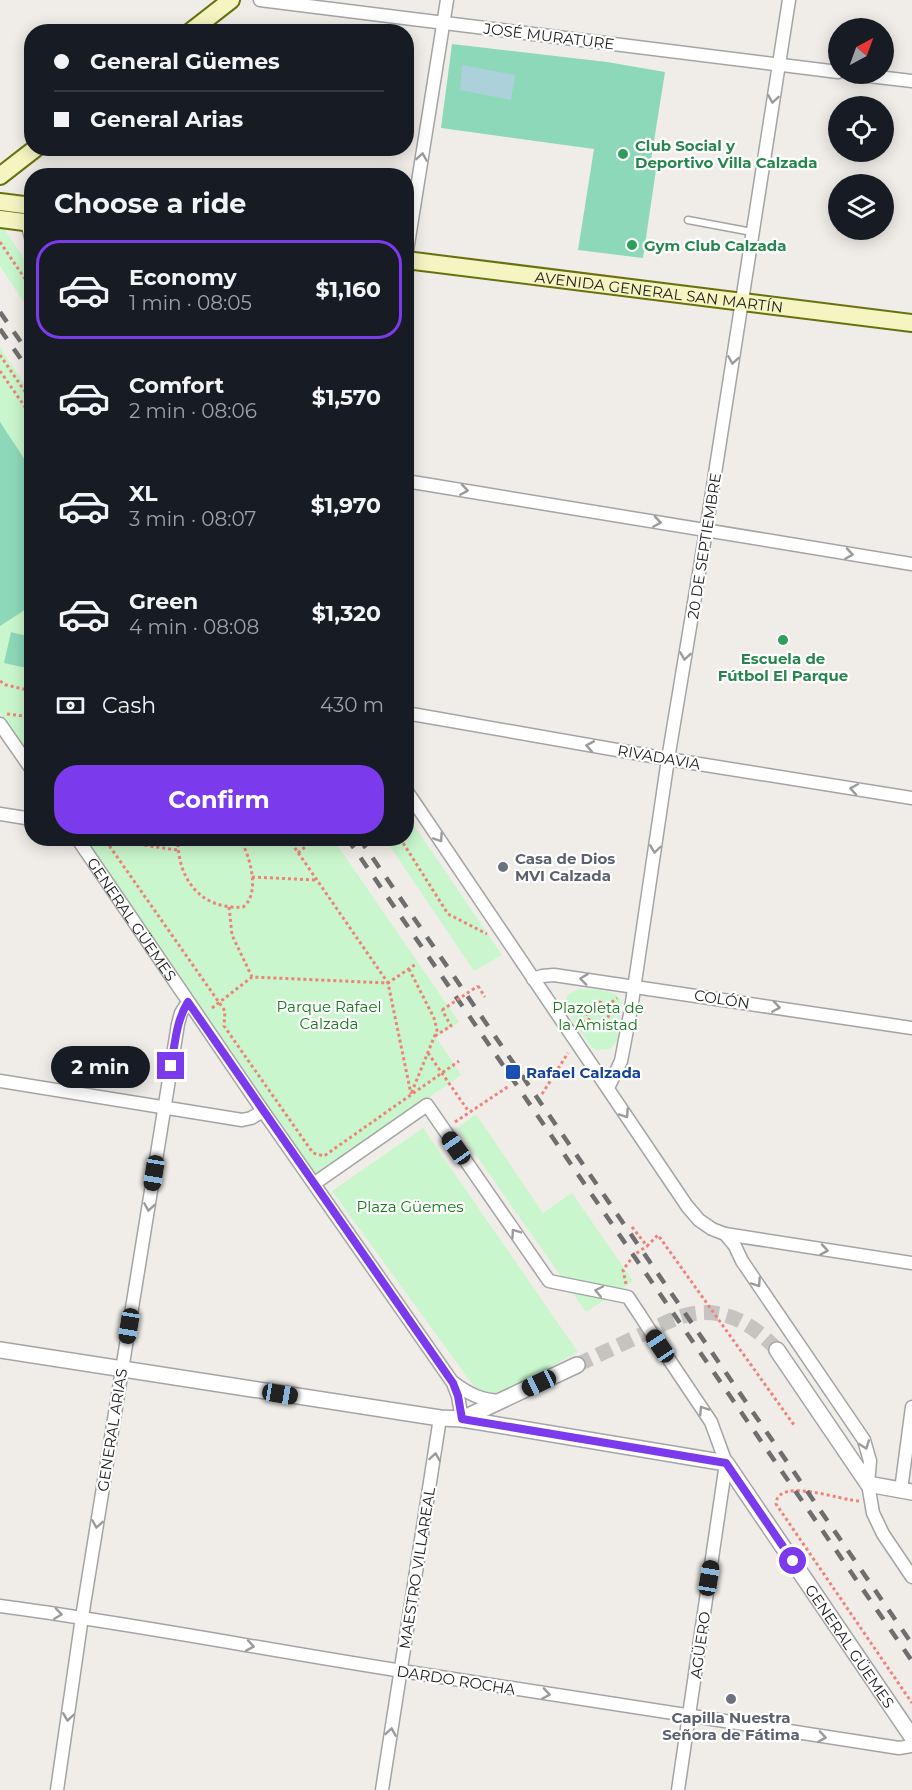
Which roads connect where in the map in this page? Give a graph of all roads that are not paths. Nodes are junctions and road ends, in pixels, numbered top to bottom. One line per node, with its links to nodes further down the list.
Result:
1 (231, 0): 6 (main road)
2 (260, 0): 5 (street, JOSÉ MURATURE)
3 (447, 0): 5 (street)
4 (789, 0): 7 (street, 20 DE SEPTIEMBRE)
5 (443, 23): 7 (street, JOSÉ MURATURE); 15 (street, one-way to 5)
6 (200, 24)
7 (779, 64): 8 (street, JOSÉ MURATURE); 19 (street, 20 DE SEPTIEMBRE, one-way to 19)
8 (828, 71)
9 (894, 79): 10 (street)
10 (912, 81)
11 (26, 156): 12 (main road)
12 (0, 176)
13 (0, 202): 14 (main road)
14 (24, 205)
15 (414, 207)
16 (0, 219): 18 (main road)
17 (688, 220): 19 (lane)
18 (24, 222)
19 (752, 232): 21 (street, 20 DE SEPTIEMBRE)
20 (414, 259): 21 (main road, AVENIDA GENERAL SAN MARTÍN)
21 (742, 302): 22 (main road, AVENIDA GENERAL SAN MARTÍN); 24 (street, 20 DE SEPTIEMBRE, one-way to 24)
22 (912, 323)
23 (414, 482): 24 (street, one-way to 24)
24 (706, 531): 25 (street, one-way to 25); 29 (street, 20 DE SEPTIEMBRE, one-way to 29)
25 (912, 564)
26 (414, 714): 29 (street, RIVADAVIA, one-way to 26)
27 (0, 724): 28 (street)
28 (24, 758)
29 (668, 759): 30 (street, RIVADAVIA, one-way to 29); 36 (street, 20 DE SEPTIEMBRE, one-way to 36)
30 (912, 798)
31 (414, 802): 35 (street, one-way to 35)
32 (0, 814): 33 (street)
33 (24, 818)
34 (82, 846): 37 (street, GENERAL GÜEMES)
35 (533, 980): 36 (street, COLÓN, one-way to 35); 40 (street)
36 (635, 985): 38 (street, COLÓN, one-way to 38); 40 (street, 20 DE SEPTIEMBRE)
37 (188, 1002): 41 (street, GENERAL ARIAS); 42 (street, GENERAL GÜEMES)
38 (912, 1028)
39 (0, 1081): 41 (street)
40 (608, 1088): 44 (street, one-way to 44)
41 (165, 1108): 42 (street); 49 (street, GENERAL ARIAS, one-way to 49)
42 (263, 1111): 43 (street, GENERAL GÜEMES)
43 (315, 1183): 50 (street, GENERAL GÜEMES); 55 (street, one-way to 43, bridge)
44 (725, 1234): 45 (street, one-way to 45); 56 (street, one-way to 56)
45 (912, 1263)
46 (0, 1350): 49 (street)
47 (777, 1350): 56 (street)
48 (577, 1365): 51 (street)
49 (122, 1369): 53 (street); 60 (street, GENERAL ARIAS, one-way to 60)
50 (453, 1383): 51 (street); 54 (street, GENERAL GÜEMES)
51 (501, 1401): 54 (street)
52 (912, 1407): 57 (street)
53 (440, 1418): 54 (street); 61 (street, MAESTRO VILLAREAL, one-way to 53)
54 (462, 1419): 55 (street)
55 (726, 1463): 62 (street, AGÜERO); 63 (street, GENERAL GÜEMES)
56 (868, 1484): 57 (street); 58 (street)
57 (906, 1491)
58 (912, 1577)
59 (0, 1606): 60 (street, DARDO ROCHA, one-way to 60)
60 (82, 1617): 61 (street, DARDO ROCHA, one-way to 61); 65 (street, GENERAL ARIAS, one-way to 65)
61 (401, 1671): 62 (street, DARDO ROCHA, one-way to 62); 66 (street, MAESTRO VILLAREAL, one-way to 61)
62 (689, 1717): 64 (street, DARDO ROCHA, one-way to 64); 67 (street, AGÜERO)
63 (912, 1737)
64 (912, 1746)
65 (57, 1790)
66 (382, 1790)
67 (678, 1790)

